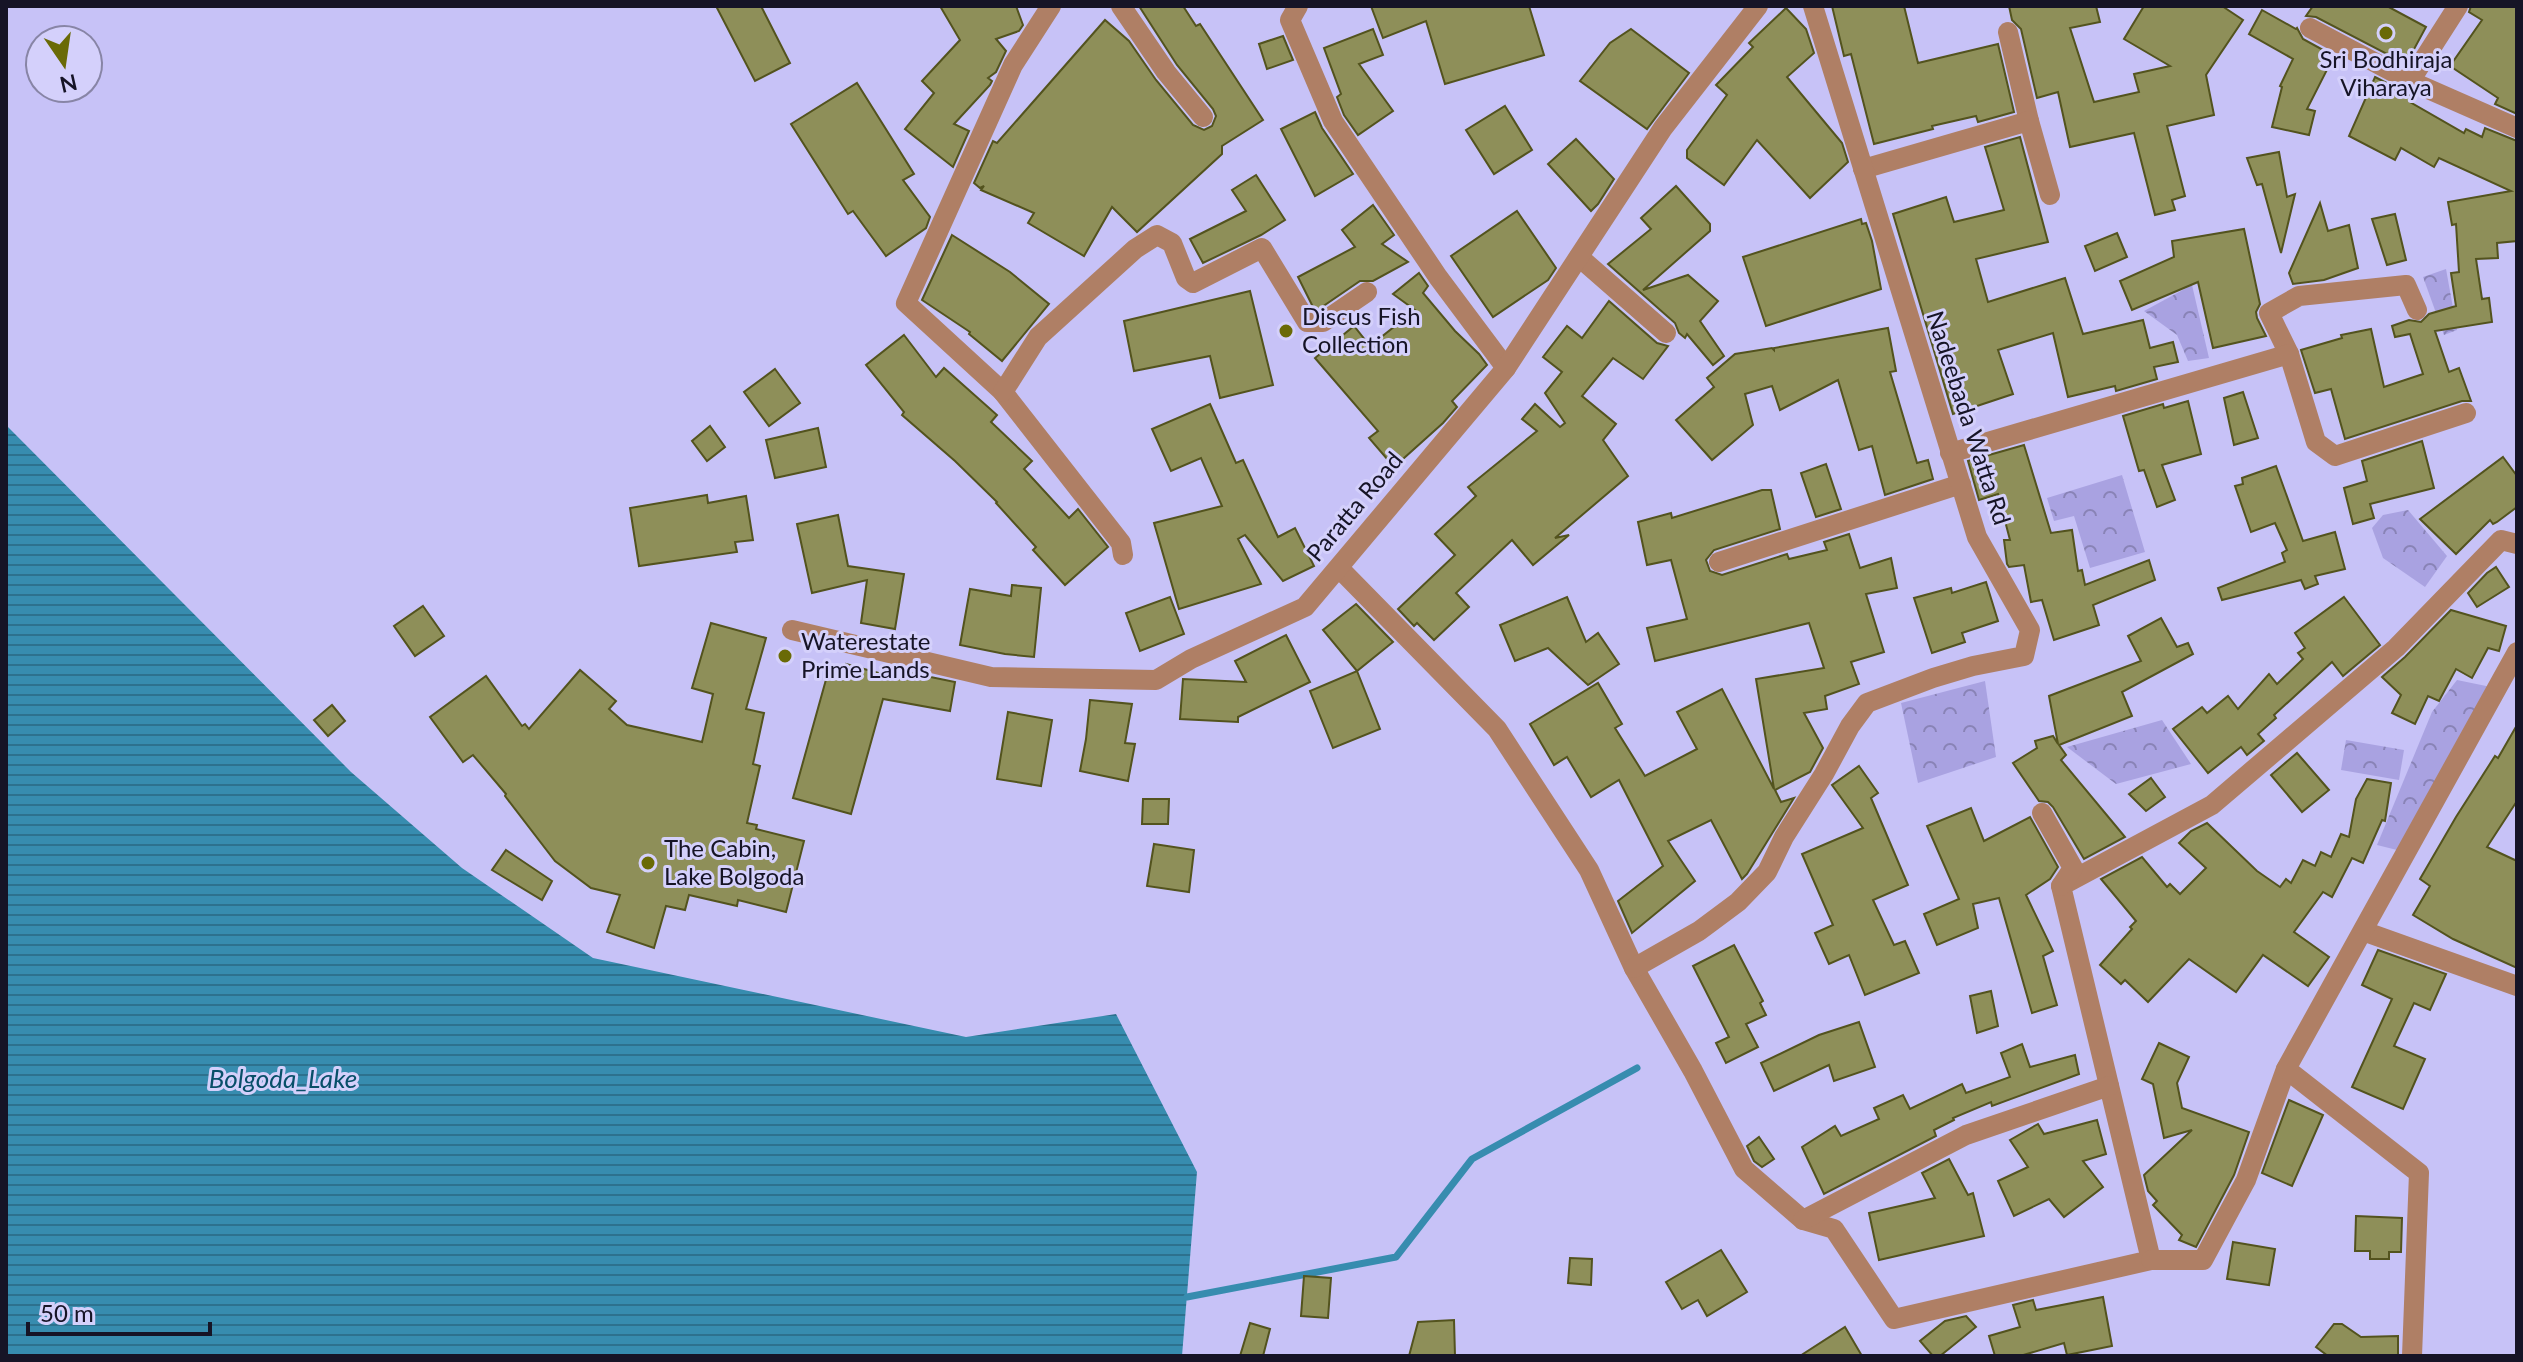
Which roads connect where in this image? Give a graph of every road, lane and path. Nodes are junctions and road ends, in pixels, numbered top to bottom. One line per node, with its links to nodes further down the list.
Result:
1 (1051, 6): 21 (street)
2 (1121, 6): 10 (street)
3 (1298, 6): 20 (street)
4 (1758, 6): 15 (street, Paratta Road)
5 (1813, 6): 13 (street, Nadeebada Watta Rd)
6 (2458, 6): 9 (street)
7 (2310, 28): 9 (street)
8 (2008, 32): 11 (street)
9 (2410, 81): 12 (street)
10 (1203, 117)
11 (2029, 121): 13 (street); 14 (street)
12 (2517, 128)
13 (1863, 169): 23 (street, Nadeebada Watta Rd)
14 (2050, 195)
15 (1579, 257): 18 (street); 20 (street, Paratta Road)
16 (1367, 292): 21 (street)
17 (2417, 310): 19 (street)
18 (1666, 333)
19 (2289, 354): 22 (street); 23 (street)
20 (1506, 368): 28 (street, Paratta Road)
21 (1003, 392): 26 (street)
22 (2466, 413)
23 (1950, 453): 24 (street, Nadeebada Watta Rd)
24 (1961, 484): 27 (street); 34 (street, Nadeebada Watta Rd)
25 (2517, 544): 32 (street)
26 (1123, 555)
27 (1719, 562)
28 (1339, 568): 29 (street, Paratta Road); 34 (street)
29 (792, 630)
30 (2517, 652): 33 (street)
31 (2042, 813): 32 (street)
32 (2061, 886): 37 (street)
33 (2363, 931): 35 (street); 36 (street)
34 (1634, 968): 38 (street)
35 (2517, 986)
36 (2286, 1069): 39 (street); 40 (street)
37 (2109, 1086): 38 (street); 39 (street)
38 (1803, 1220): 39 (street)
39 (2151, 1260)
40 (2412, 1356)

